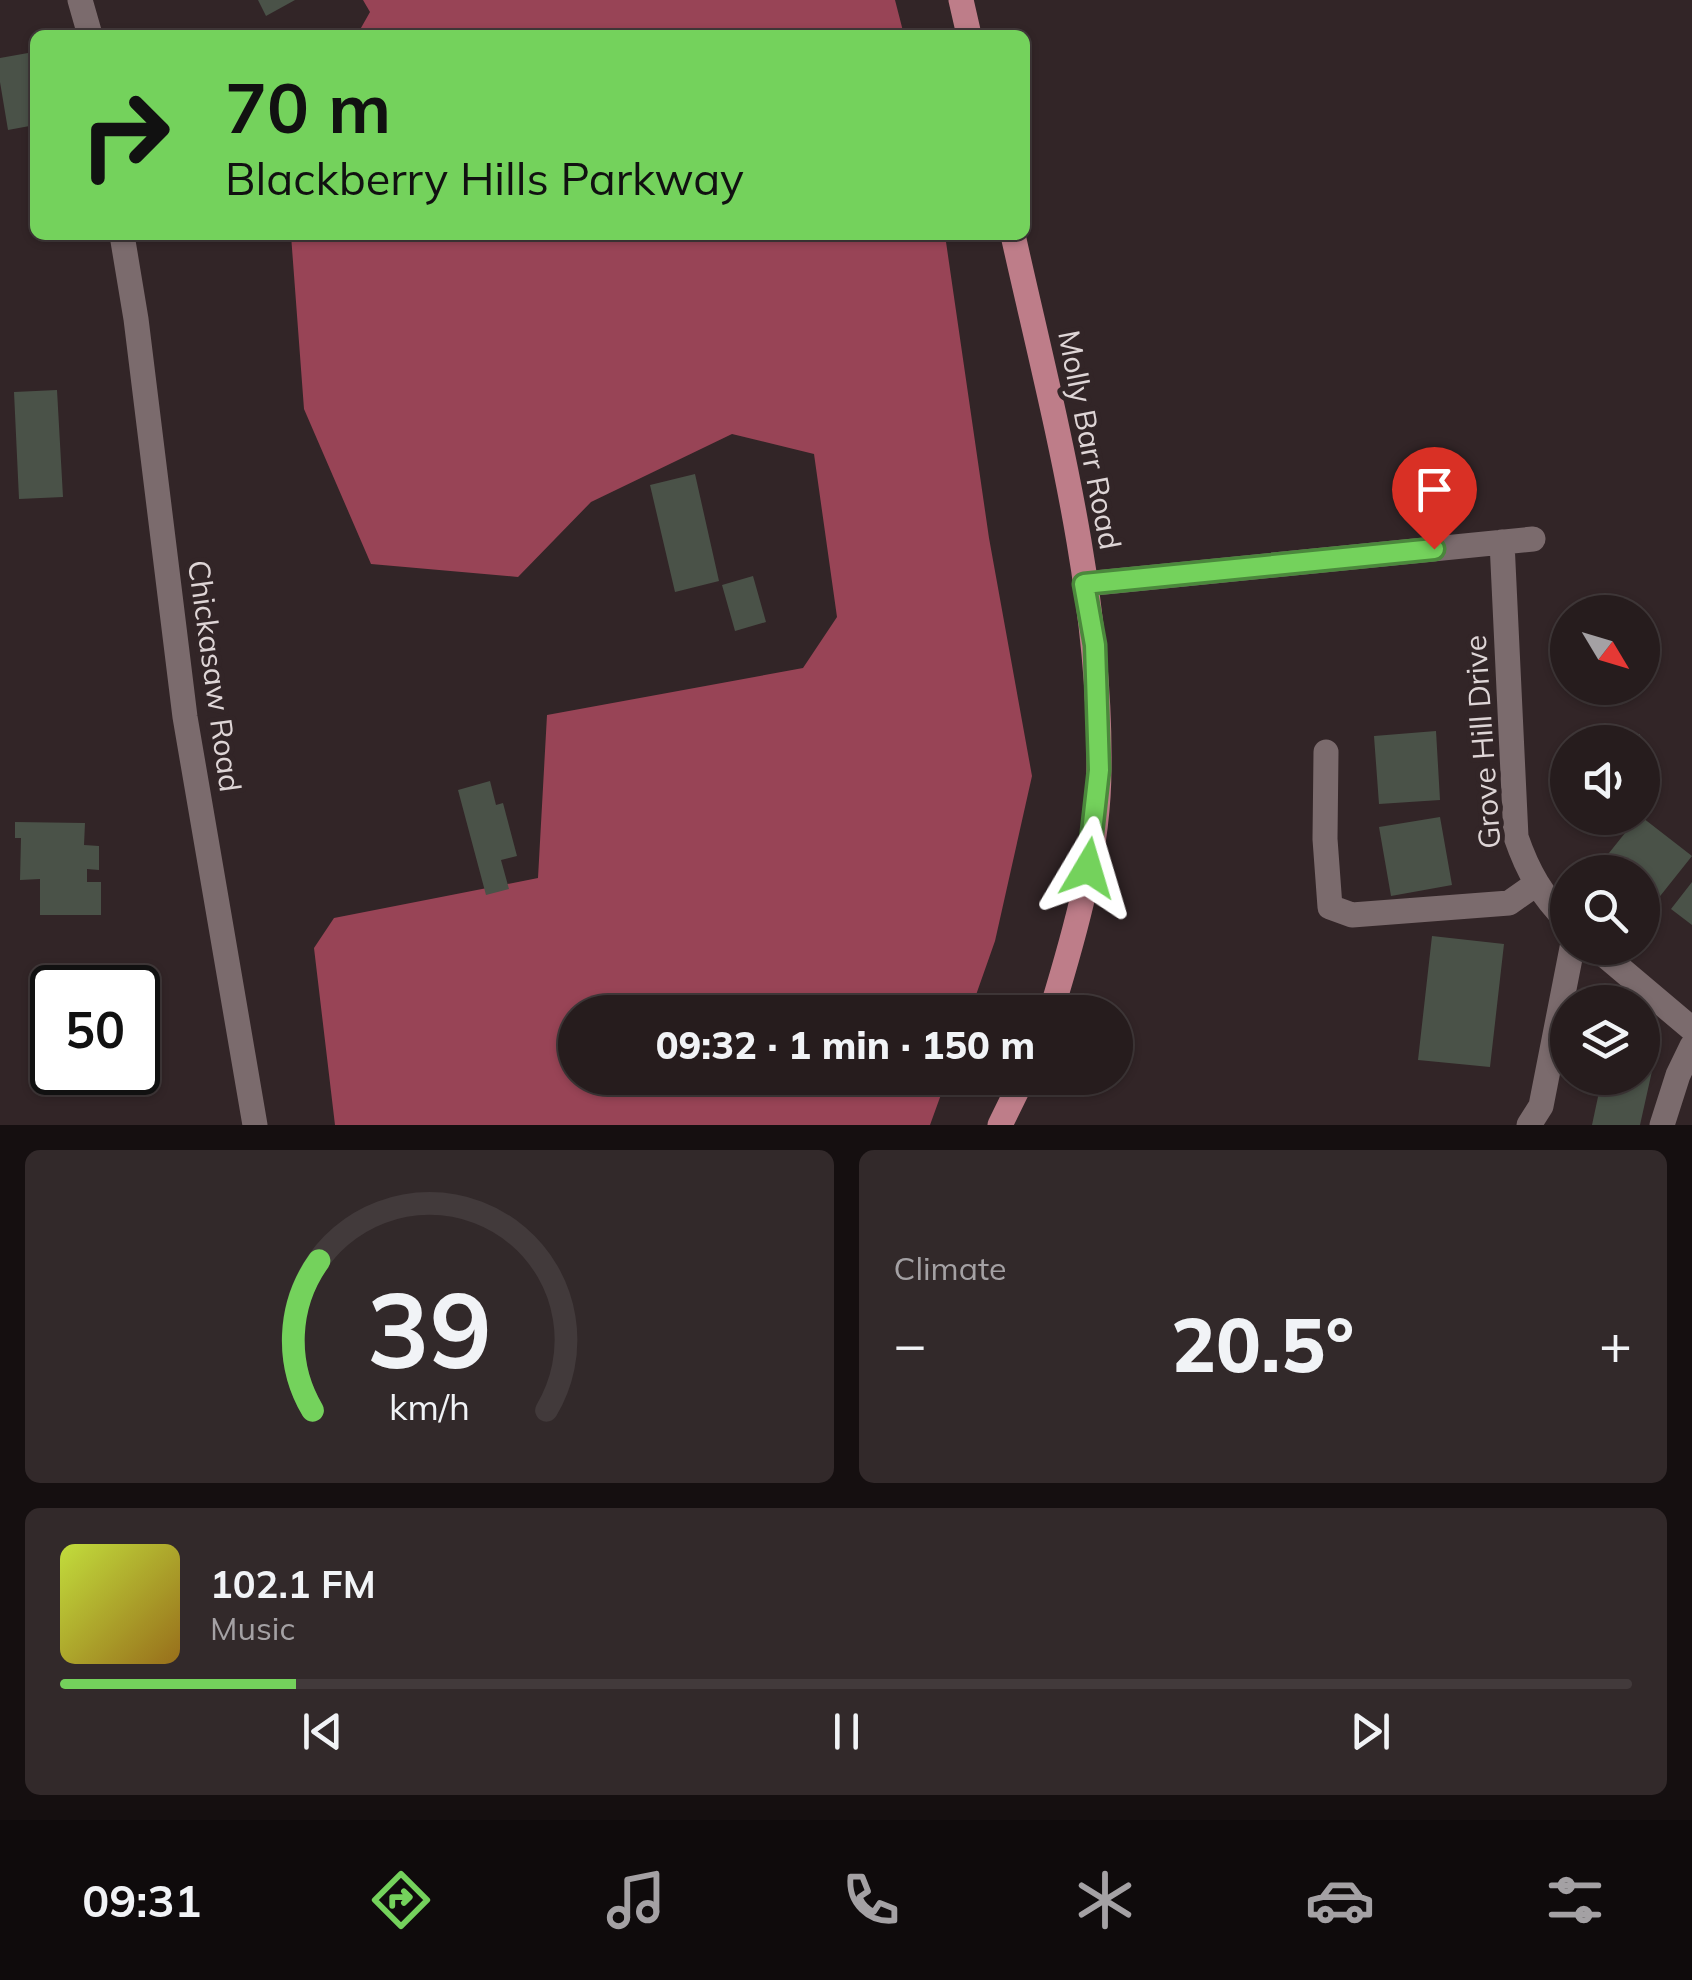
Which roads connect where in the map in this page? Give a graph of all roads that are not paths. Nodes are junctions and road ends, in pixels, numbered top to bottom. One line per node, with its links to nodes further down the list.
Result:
1 (80, 0): 3 (street)
2 (961, 0): 4 (main road)
3 (89, 30)
4 (968, 30)
5 (123, 240): 20 (street, Chickasaw Road)
6 (1014, 240): 9 (main road, Molly Barr Road)
7 (1533, 539): 8 (street)
8 (1502, 542): 9 (street); 11 (street, Grove Hill Drive)
9 (1084, 584): 15 (main road, Molly Barr Road)
10 (1326, 752): 11 (street)
11 (1536, 884): 12 (street, Grove Hill Drive)
12 (1550, 901)
13 (1569, 965): 19 (street)
14 (1616, 965): 16 (street)
15 (1056, 995)
16 (1692, 1028)
17 (1692, 1046): 22 (street)
18 (1015, 1095): 21 (main road)
19 (1539, 1119)
20 (255, 1125)
21 (1000, 1125)
22 (1662, 1125)

